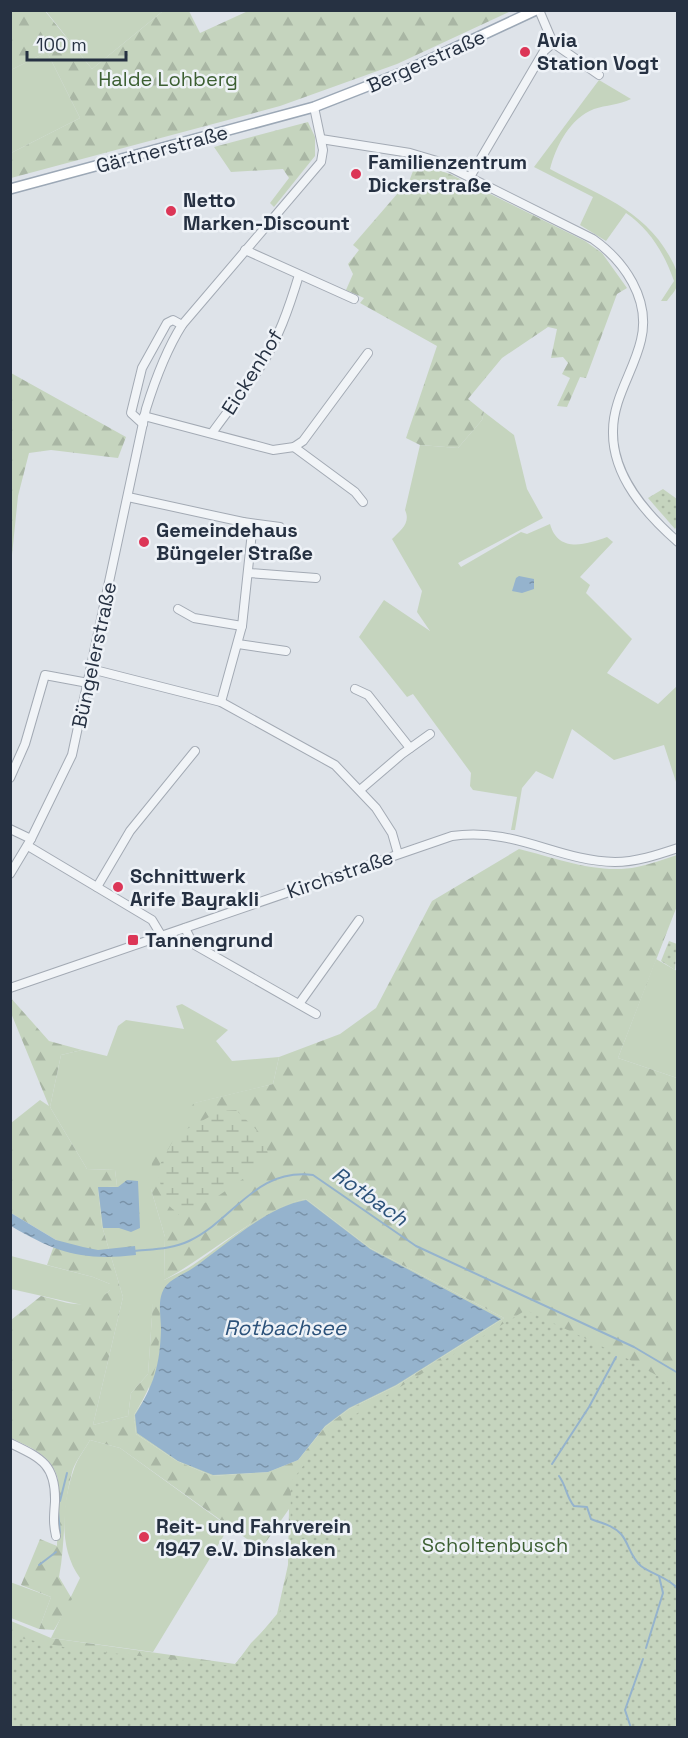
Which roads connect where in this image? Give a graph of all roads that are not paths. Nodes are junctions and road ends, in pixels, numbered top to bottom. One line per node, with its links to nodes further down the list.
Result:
1 (537, 10): 2 (street); 4 (main road, Bergerstraße)
2 (553, 43): 3 (street); 6 (street)
3 (599, 75)
4 (314, 107): 5 (street, Büngelerstraße); 7 (main road, Gärtnerstraße)
5 (321, 139): 6 (street); 8 (street, Büngelerstraße)
6 (471, 177): 20 (street)
7 (10, 189)
8 (245, 250): 9 (street); 11 (street, Büngelerstraße)
9 (299, 274): 10 (street); 14 (street, Eickenhof)
10 (354, 298)
11 (182, 325): 13 (street, Büngelerstraße); 13 (street, Büngelerstraße)
12 (368, 354): 15 (street)
13 (144, 420): 14 (street, Eickenhof); 16 (street, Büngelerstraße)
14 (212, 434): 15 (street, Eickenhof)
15 (294, 447): 17 (street)
16 (128, 497): 18 (street); 27 (street, Büngelerstraße)
17 (363, 502)
18 (243, 522): 19 (street); 21 (street)
19 (280, 527)
20 (676, 538)
21 (249, 573): 22 (street); 24 (street)
22 (316, 578)
23 (178, 609): 24 (street)
24 (242, 626): 25 (street)
25 (238, 644): 26 (street); 30 (street)
26 (286, 651)
27 (91, 669): 28 (street, Büngelerstraße); 30 (street)
28 (88, 683): 34 (street); 37 (street, Büngelerstraße)
29 (355, 689): 32 (street)
30 (221, 702): 35 (street)
31 (430, 734): 32 (street)
32 (410, 748): 35 (street)
33 (195, 751): 41 (street)
34 (10, 778)
35 (360, 790): 39 (street)
36 (10, 829): 37 (street)
37 (29, 843): 40 (street, Büngelerstraße); 41 (street)
38 (678, 848): 39 (street, Kirchstraße)
39 (398, 854): 43 (street, Kirchstraße)
40 (10, 874)
41 (97, 887): 44 (street)
42 (359, 920): 46 (street)
43 (185, 928): 44 (street, Kirchstraße); 46 (street)
44 (161, 935): 45 (street, Kirchstraße)
45 (10, 988)
46 (299, 1004): 47 (street)
47 (316, 1014)
48 (10, 1443): 49 (street)
49 (56, 1536)

